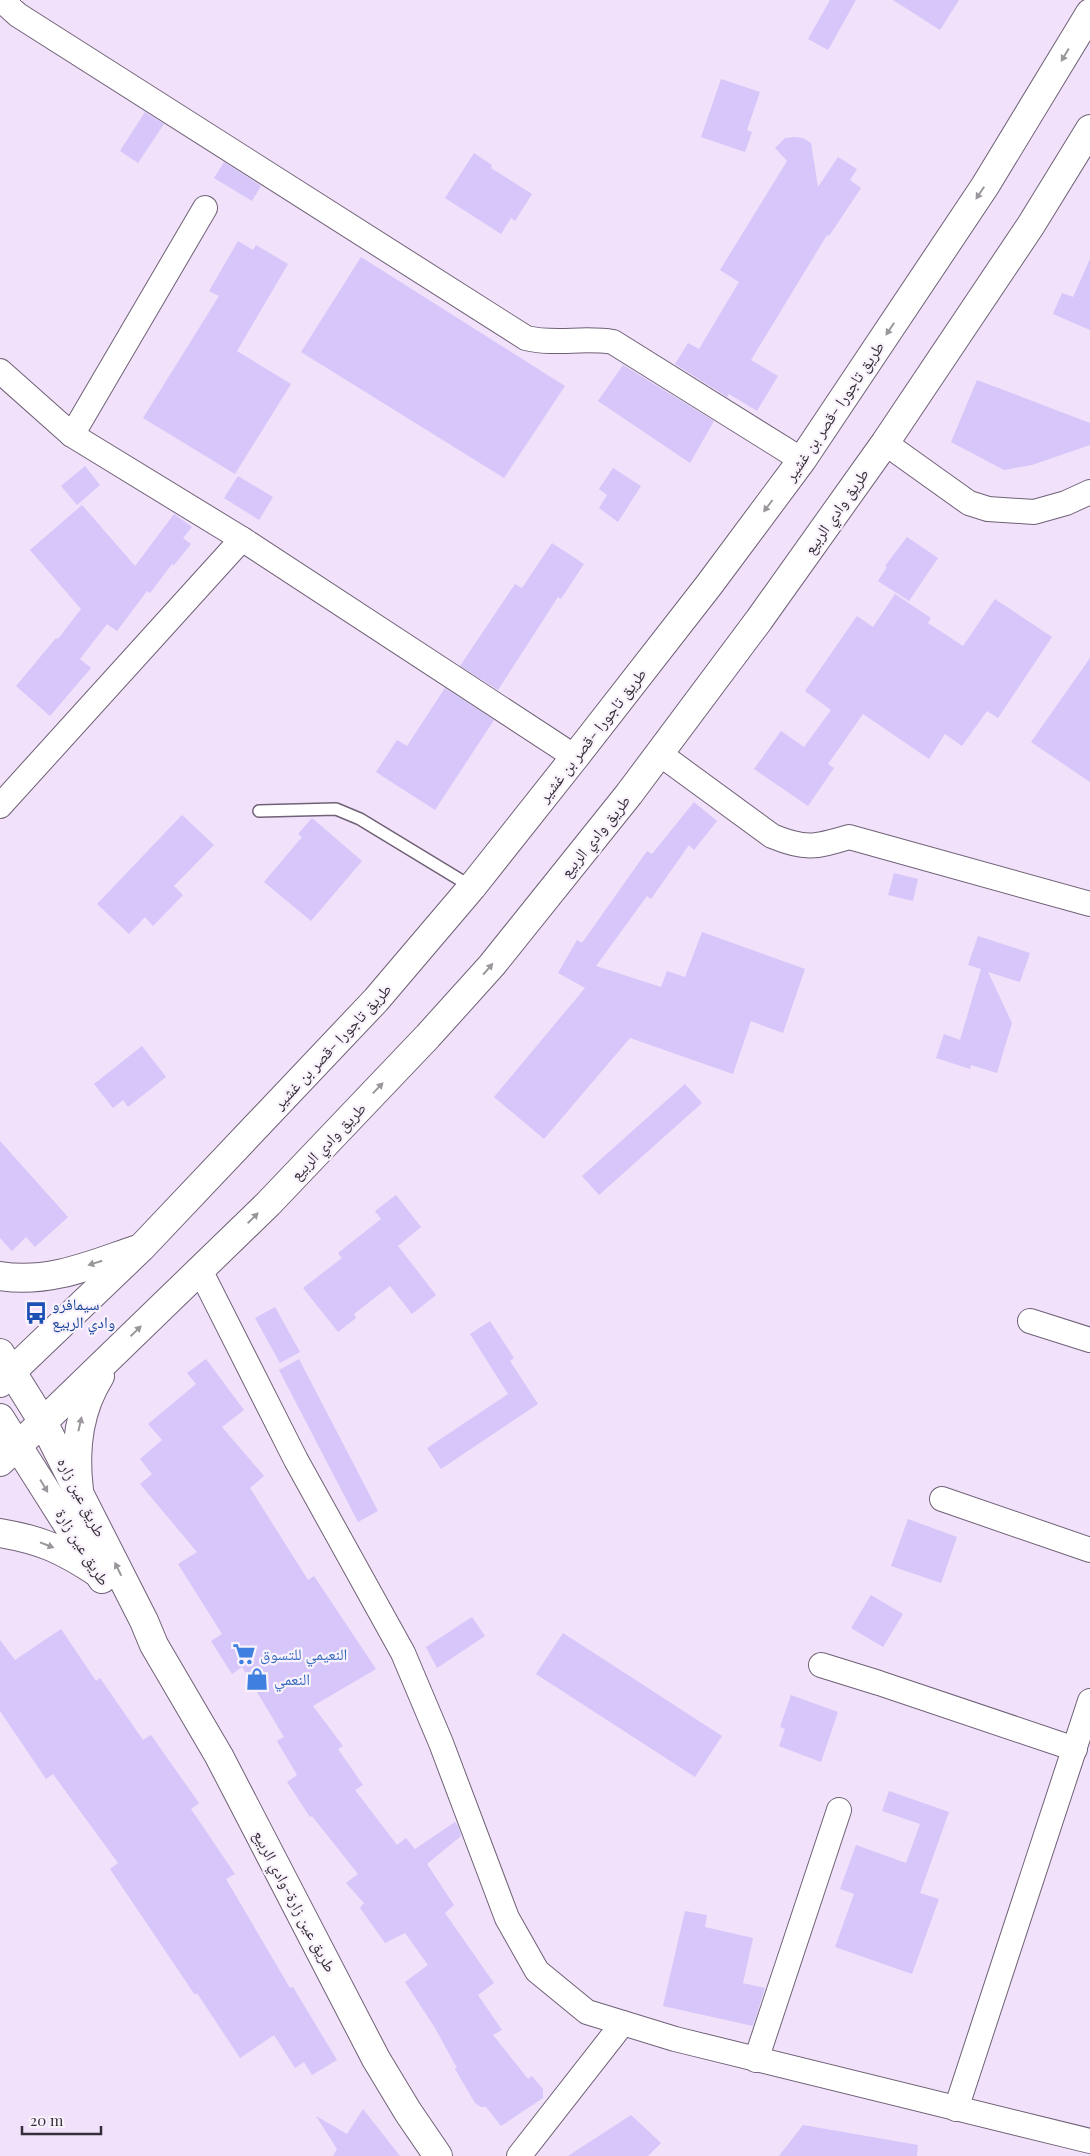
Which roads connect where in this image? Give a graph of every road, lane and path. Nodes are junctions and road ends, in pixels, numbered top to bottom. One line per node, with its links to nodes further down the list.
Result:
1 (8, 0): 8 (street)
2 (1090, 13): 8 (main road, طريق تاجورا -قصر بن غشير, one-way to 8)
3 (1090, 129): 7 (main road, طريق وادي الربيع)
4 (205, 208): 6 (street)
5 (0, 371): 6 (street)
6 (72, 434): 10 (street)
7 (885, 442): 9 (street); 11 (main road, طريق وادي الربيع)
8 (802, 460): 12 (main road, طريق تاجورا -قصر بن غشير, one-way to 12)
9 (1090, 492)
10 (242, 539): 12 (street); 13 (street)
11 (660, 754): 16 (street); 18 (main road, طريق وادي الربيع, one-way to 11)
12 (575, 757): 15 (main road, طريق تاجورا -قصر بن غشير)
13 (0, 806)
14 (259, 811): 15 (lane)
15 (472, 887): 17 (main road, طريق تاجورا -قصر بن غشير)
16 (1090, 904)
17 (142, 1248): 19 (main road, one-way to 19); 23 (main road, طريق تاجورا -قصر بن غشير)
18 (200, 1270): 22 (main road, طريق وادي الربيع, one-way to 18); 37 (street)
19 (0, 1276)
20 (1030, 1321): 21 (street)
21 (1090, 1340)
22 (117, 1350): 25 (main road, طريق وادي الربيع); 27 (main road, one-way to 22)
23 (4, 1370): 25 (main road, طريق عين زاره)
24 (0, 1418): 26 (main road)
25 (44, 1422): 26 (main road, طريق وادي الربيع); 27 (main road, طريق عين زاره)
26 (9, 1453): 31 (main road, طريق عين زارة, one-way to 31)
27 (79, 1490): 32 (main road, طريق عين زاره, one-way to 27)
28 (942, 1499): 30 (street)
29 (0, 1533): 31 (main road, one-way to 31)
30 (1090, 1550)
31 (98, 1573): 32 (main road, طريق عين زارة)
32 (154, 1645): 41 (main road, طريق عين زارة-وادي الربيع)
33 (821, 1666): 35 (street)
34 (1090, 1701): 35 (street)
35 (1075, 1749): 39 (street)
36 (839, 1810): 38 (street)
37 (623, 2023): 38 (street); 42 (street)
38 (756, 2060): 39 (street)
39 (956, 2109): 40 (street)
40 (1090, 2141)
41 (438, 2156)
42 (519, 2156)

